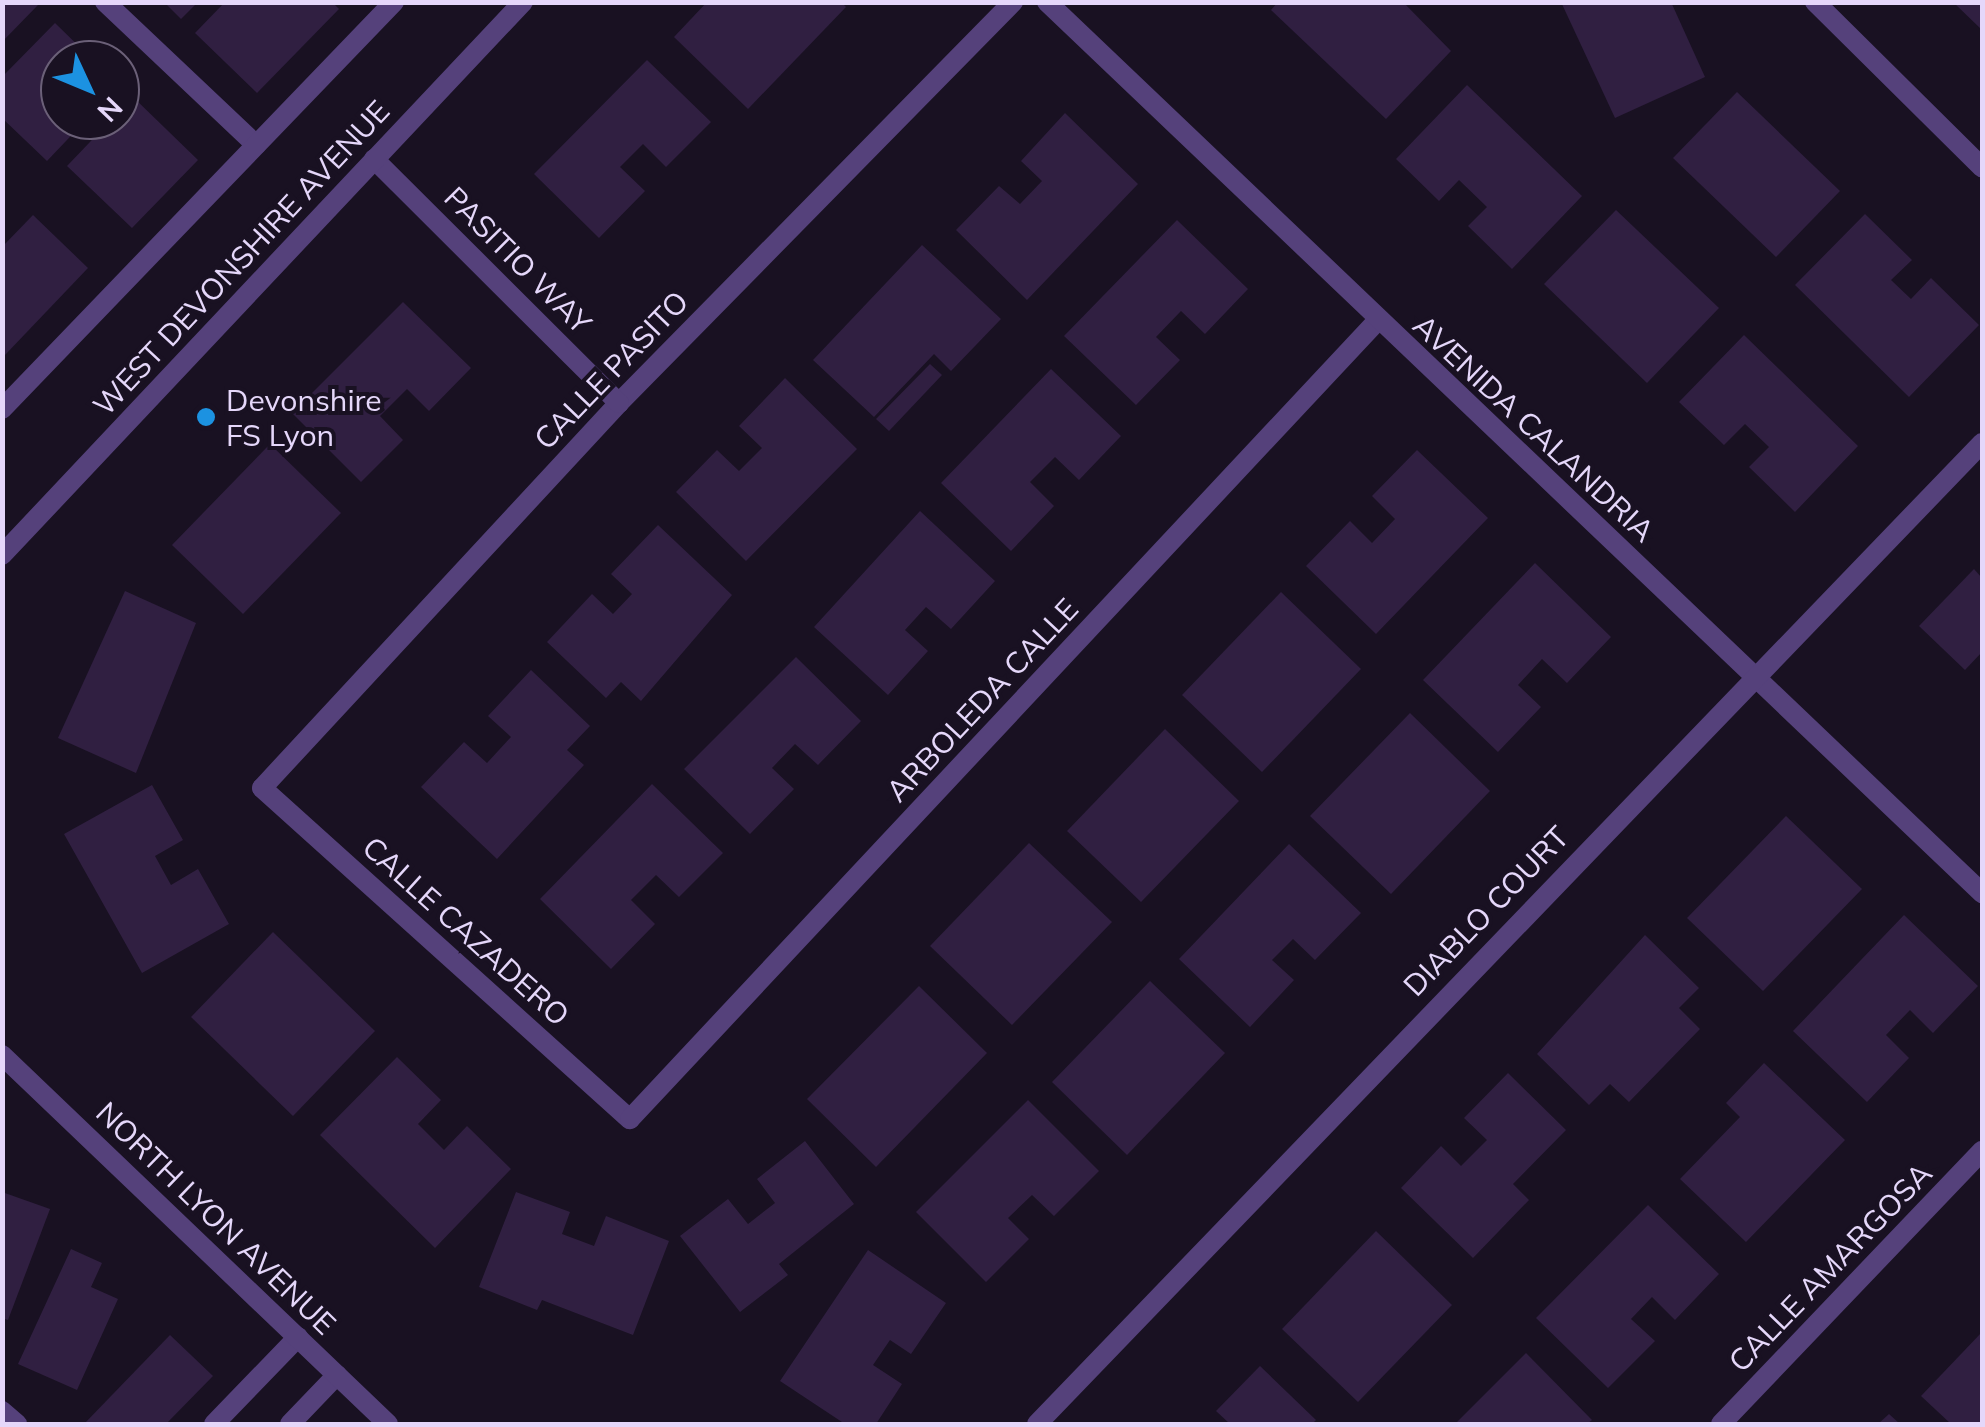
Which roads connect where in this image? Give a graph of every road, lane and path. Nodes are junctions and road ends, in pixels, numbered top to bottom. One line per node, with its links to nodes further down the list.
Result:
1 (104, 2): 7 (street)
2 (394, 2): 7 (street)
3 (523, 2): 8 (street, WEST DEVONSHIRE AVENUE)
4 (1013, 2): 11 (street, CALLE PASITO)
5 (1047, 2): 10 (street, AVENIDA CALANDRIA)
6 (1815, 2): 9 (street)
7 (256, 145): 12 (street)
8 (374, 159): 11 (street, PASITIO WAY); 14 (street, WEST DEVONSHIRE AVENUE)
9 (1982, 167)
10 (1377, 321): 15 (street, AVENIDA CALANDRIA); 19 (street, ARBOLEDA CALLE)
11 (619, 403): 16 (street, CALLE PASITO)
12 (2, 408)
13 (1982, 444): 15 (street, DIABLO COURT)
14 (2, 555)
15 (1753, 676): 17 (street, AVENIDA CALANDRIA); 28 (street, DIABLO COURT)
16 (262, 788): 19 (street, CALLE CAZADERO)
17 (1982, 893)
18 (2, 1055): 21 (street, NORTH LYON AVENUE)
19 (630, 1119)
20 (1982, 1151): 29 (street, CALLE AMARGOSA)
21 (298, 1337): 22 (street, NORTH LYON AVENUE); 25 (street)
22 (337, 1375): 26 (street); 27 (street, NORTH LYON AVENUE)
23 (2, 1411): 24 (street)
24 (17, 1424)
25 (214, 1424)
26 (290, 1424)
27 (388, 1424)
28 (1038, 1424)
29 (1721, 1424)

